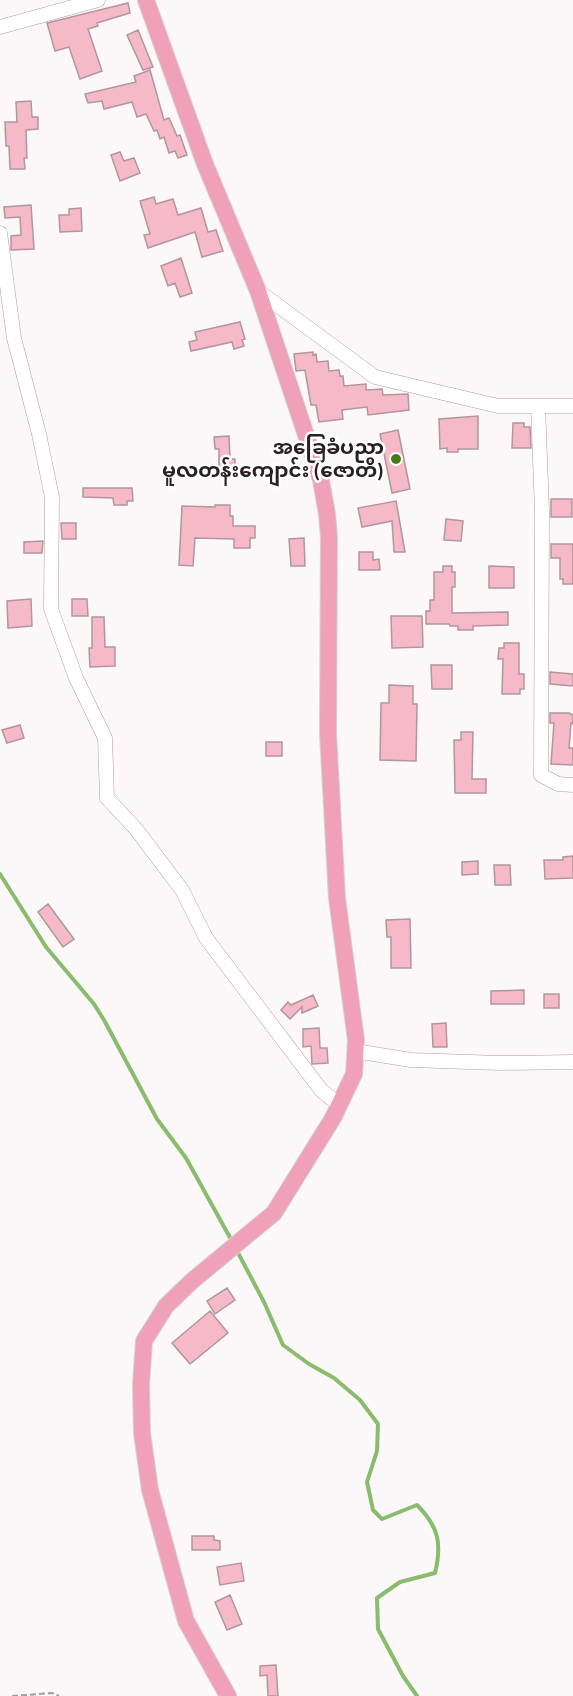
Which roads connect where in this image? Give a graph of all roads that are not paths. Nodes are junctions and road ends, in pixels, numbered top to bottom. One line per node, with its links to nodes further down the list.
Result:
1 (98, 0): 3 (street)
2 (146, 0): 5 (main road)
3 (0, 27)
4 (0, 233): 11 (street)
5 (258, 291): 6 (street); 9 (main road)
6 (538, 406): 7 (street); 8 (street)
7 (573, 406)
8 (573, 785)
9 (356, 1051): 10 (street); 11 (main road)
10 (573, 1062)
11 (339, 1105): 12 (main road)
12 (228, 1696)

